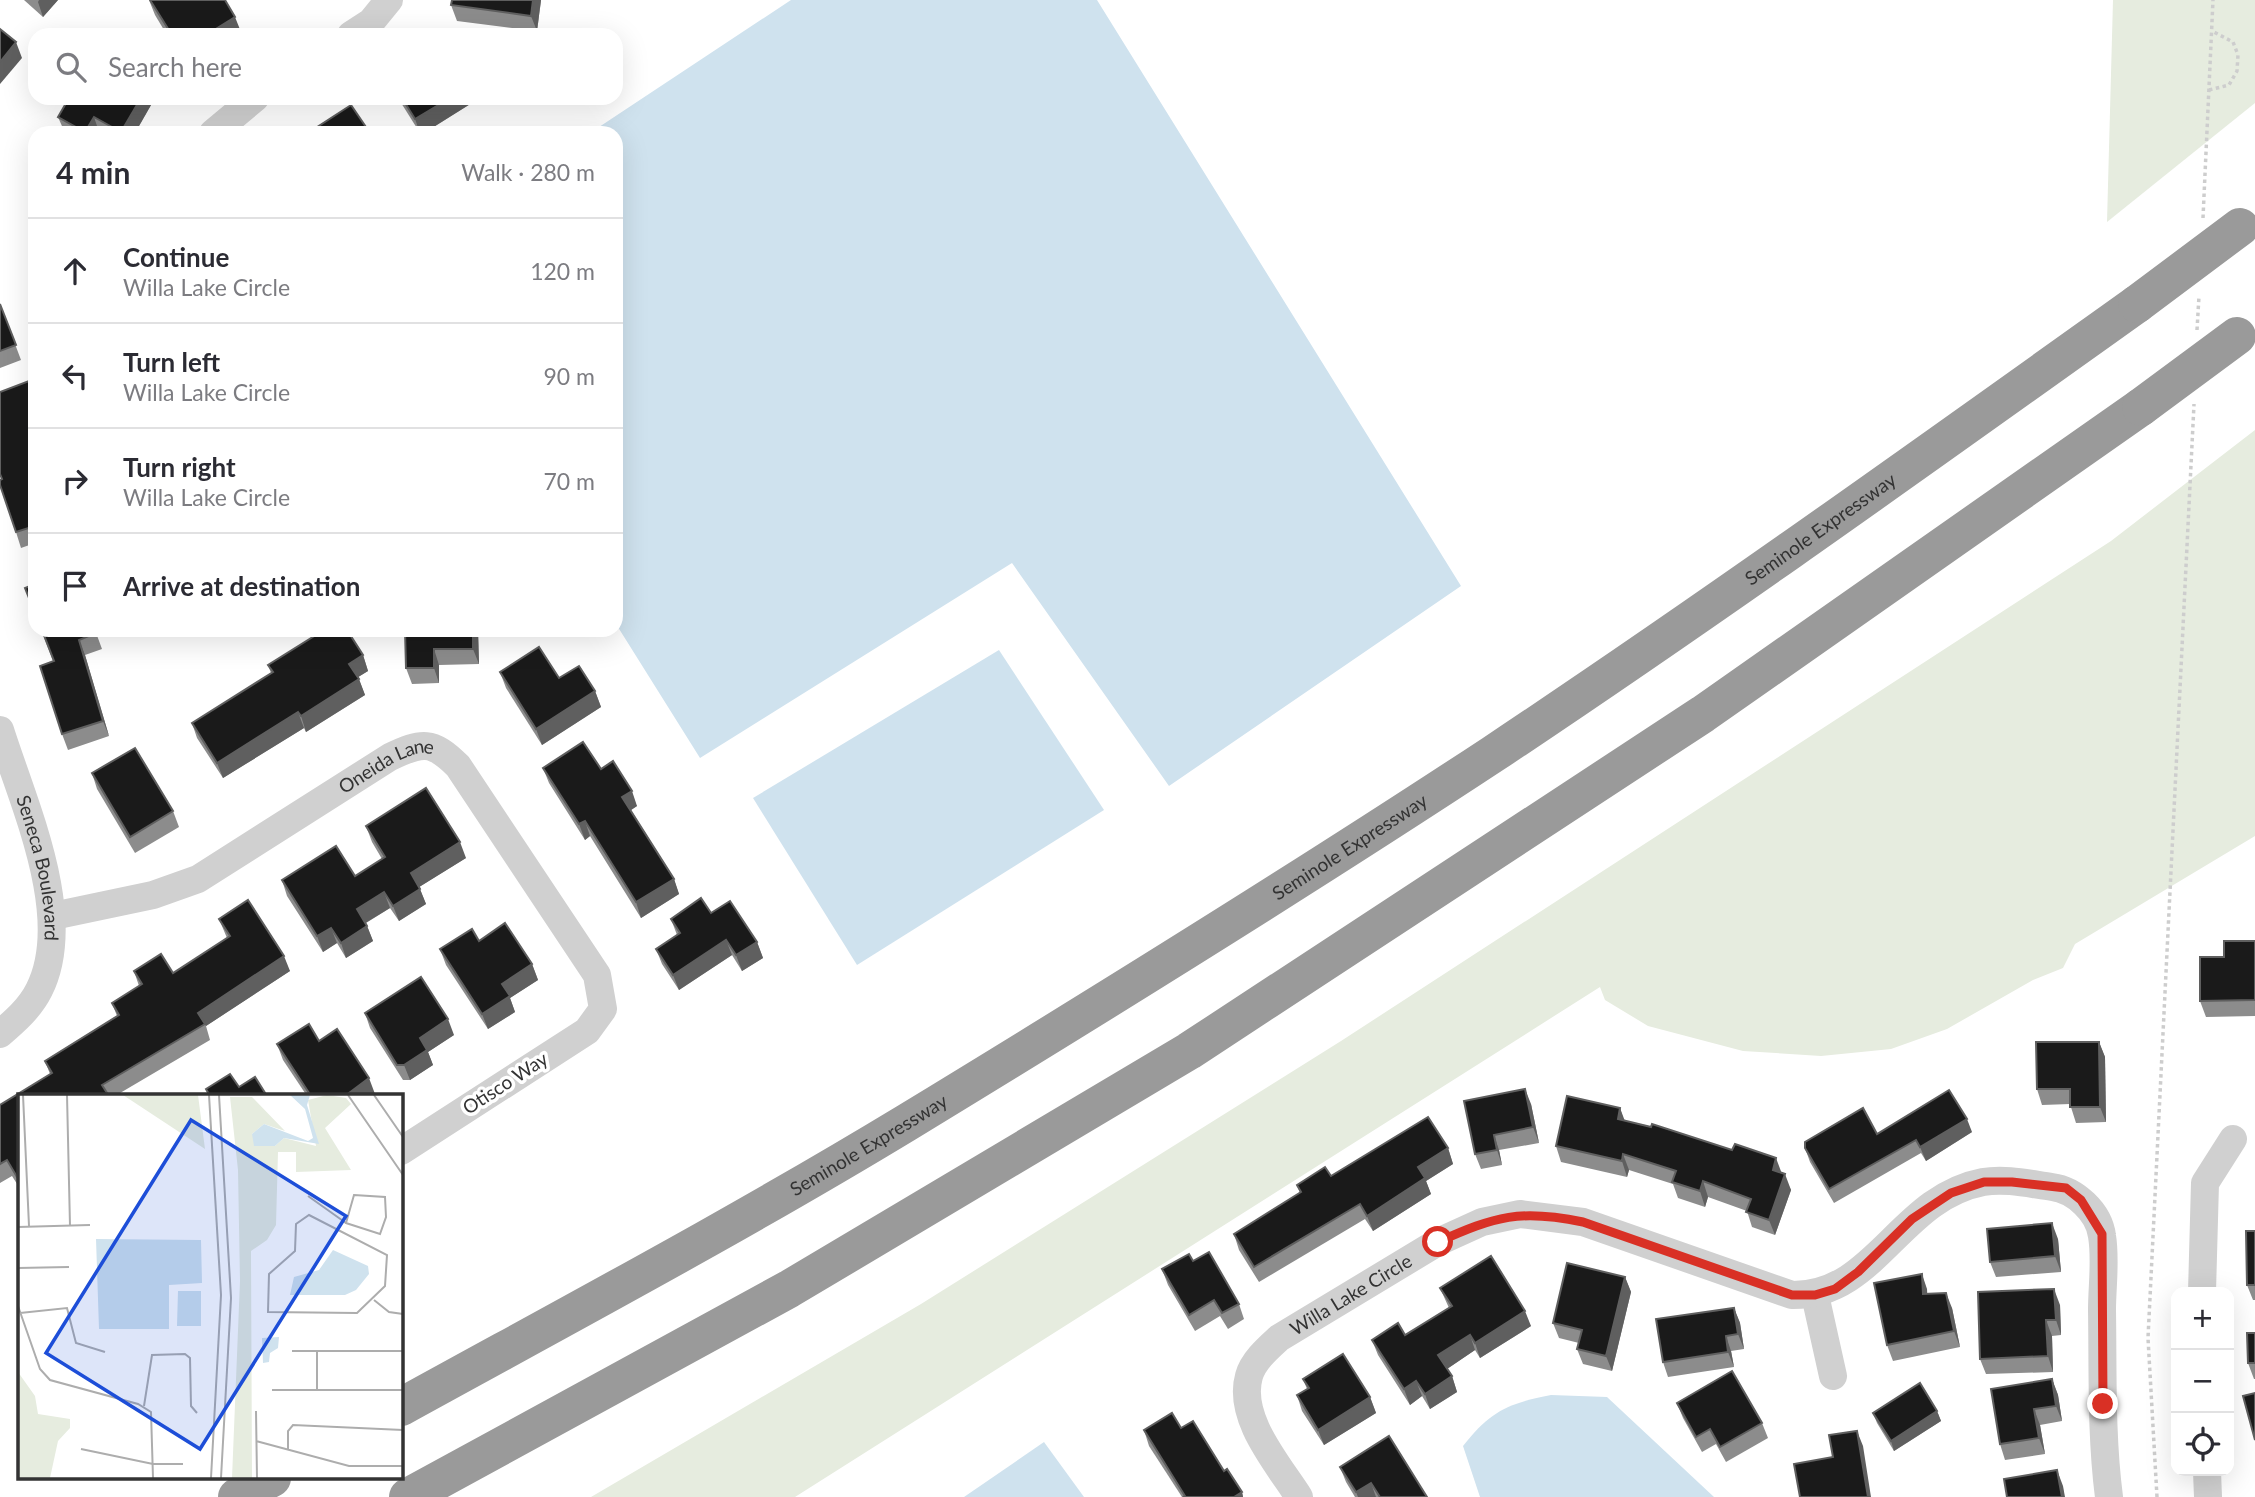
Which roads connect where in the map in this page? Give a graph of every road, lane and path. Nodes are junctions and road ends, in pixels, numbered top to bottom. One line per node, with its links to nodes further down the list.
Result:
1 (389, 0): 3 (street)
2 (2213, 0): 4 (path)
3 (362, 28)
4 (2212, 31): 5 (path); 5 (path)
5 (2209, 90): 9 (path)
6 (247, 105): 7 (street)
7 (221, 126)
8 (2248, 222): 23 (highway, Seminole Expressway, bridge)
9 (2202, 229)
10 (2200, 285): 12 (path)
11 (2246, 329): 27 (highway, bridge)
12 (2197, 340)
13 (2194, 396): 30 (path)
14 (0, 730): 15 (street, Seneca Boulevard)
15 (53, 916): 16 (street, Oneida Lane); 17 (street, Seneca Boulevard)
16 (603, 1009): 19 (street, Otisco Way)
17 (0, 1034)
18 (2233, 1139): 20 (street)
19 (402, 1150)
20 (2202, 1287)
21 (1815, 1295): 22 (street); 28 (street, Willa Lake Circle); 29 (street)
22 (1833, 1376)
23 (402, 1406)
24 (2207, 1476): 31 (street)
25 (268, 1480): 26 (highway)
26 (237, 1497)
27 (408, 1497)
28 (1299, 1497)
29 (2109, 1497)
30 (2157, 1497)
31 (2208, 1497)

